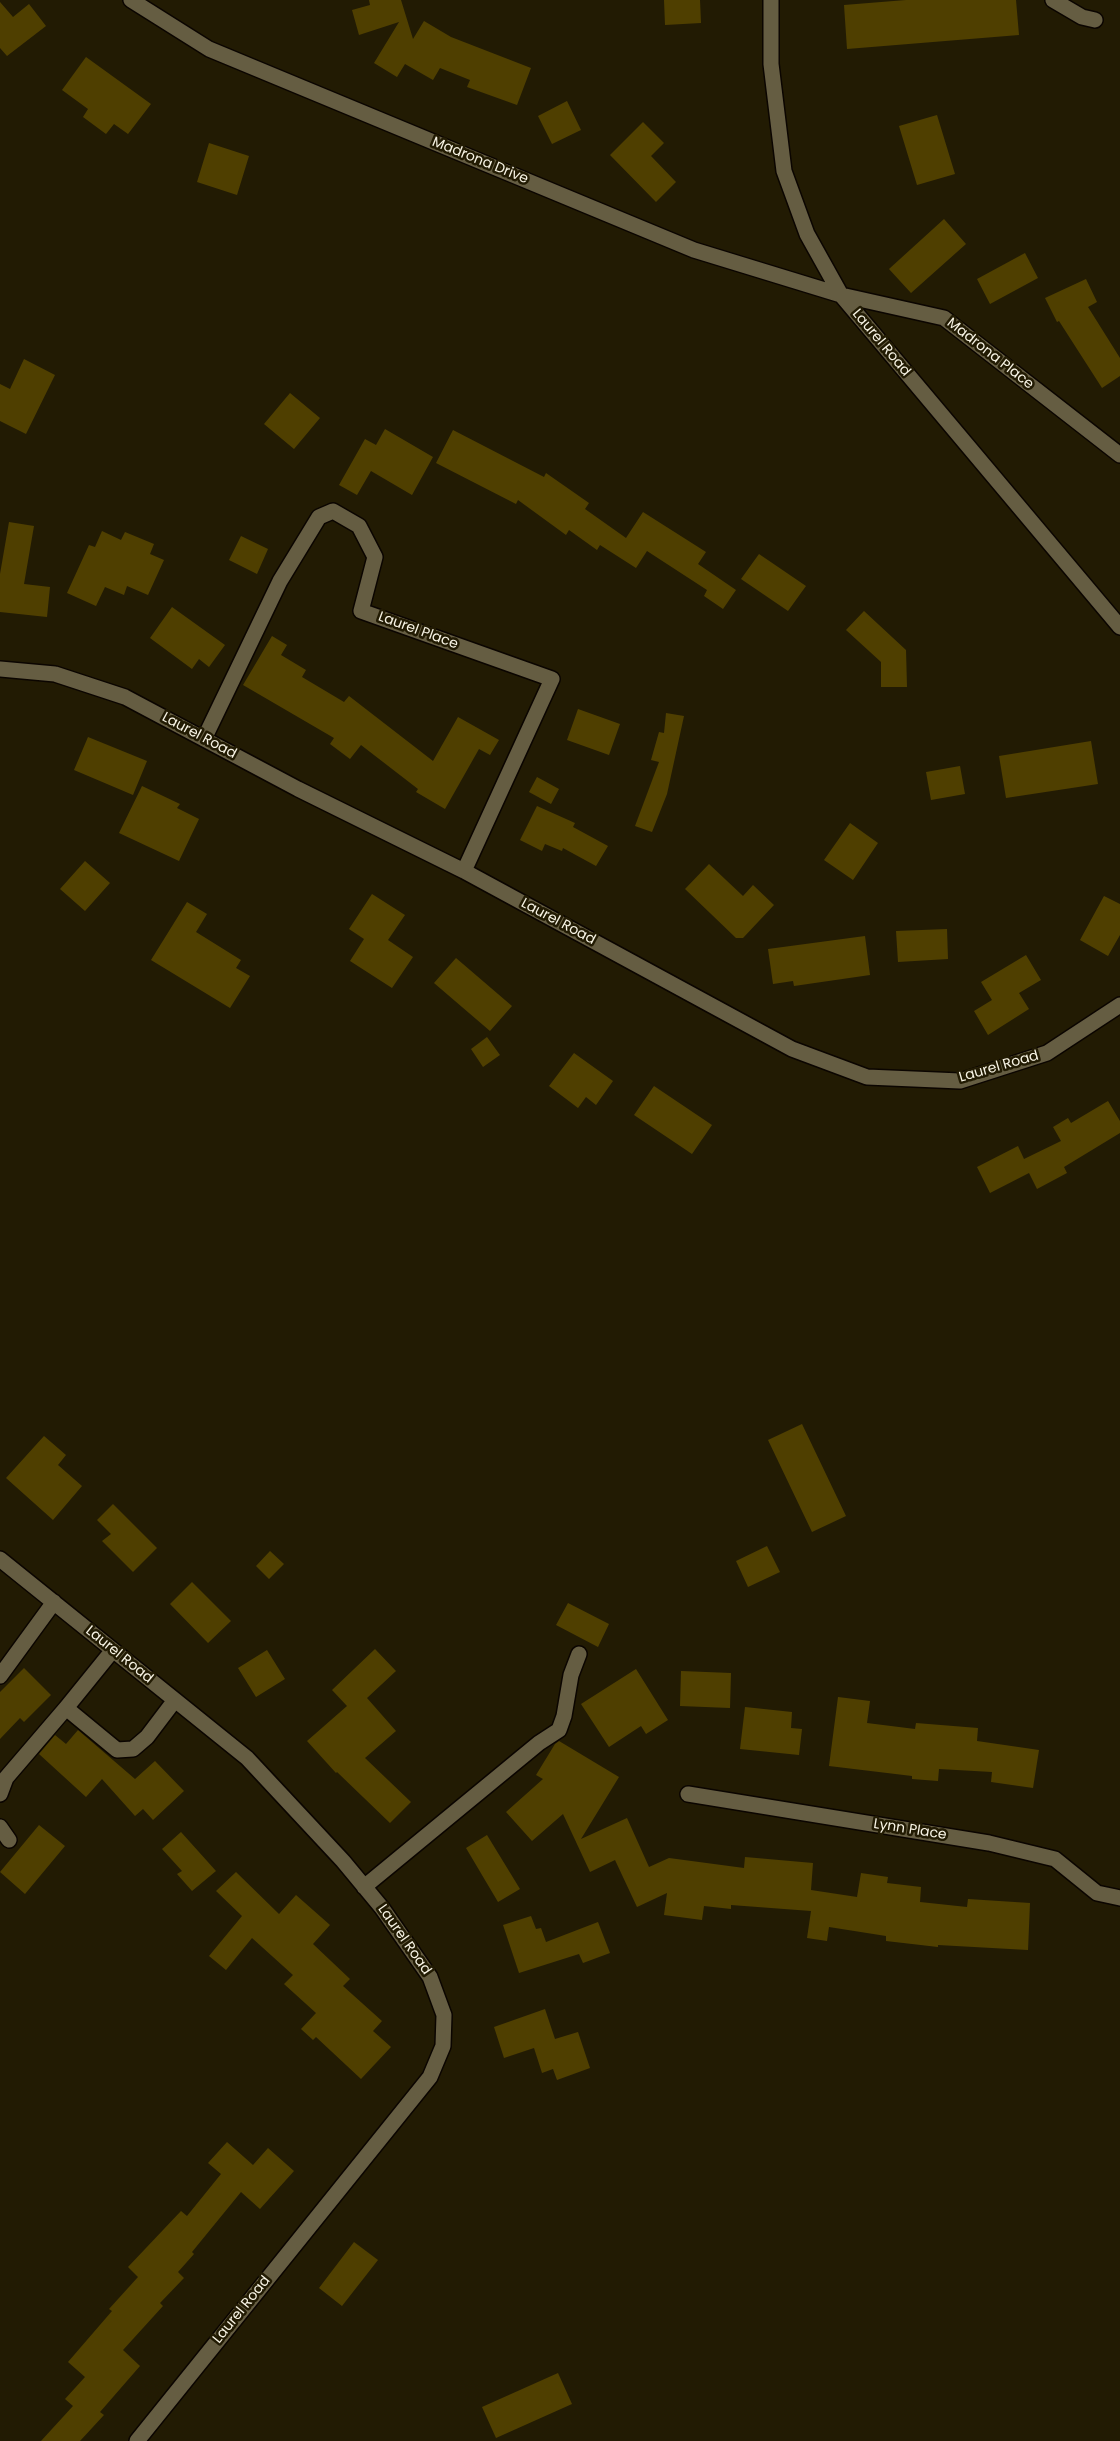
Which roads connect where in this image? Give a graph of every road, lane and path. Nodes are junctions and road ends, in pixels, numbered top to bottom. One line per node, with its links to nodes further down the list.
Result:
1 (131, 0): 5 (street, Madrona Drive)
2 (771, 0): 5 (street, Laurel Road)
3 (1053, 0): 4 (street)
4 (1095, 20)
5 (841, 295): 6 (street, Madrona Place); 7 (street, Laurel Road)
6 (1120, 455)
7 (1120, 627)
8 (0, 669): 9 (street, Laurel Road)
9 (204, 739): 10 (street, Laurel Road); 10 (street, Laurel Place)
10 (464, 871): 11 (street, Laurel Road)
11 (1120, 1005)
12 (0, 1559): 13 (street, Laurel Road)
13 (54, 1602): 14 (street, Laurel Road); 16 (street)
14 (113, 1650): 17 (street, Laurel Road); 18 (street)
15 (579, 1654): 23 (street)
16 (0, 1676)
17 (175, 1700): 18 (street); 23 (street, Laurel Road)
18 (66, 1708): 19 (street)
19 (0, 1794)
20 (688, 1794): 24 (street, Lynn Place)
21 (0, 1827): 22 (street)
22 (9, 1840)
23 (364, 1887): 25 (street, Laurel Road)
24 (1120, 1898)
25 (138, 2441)

